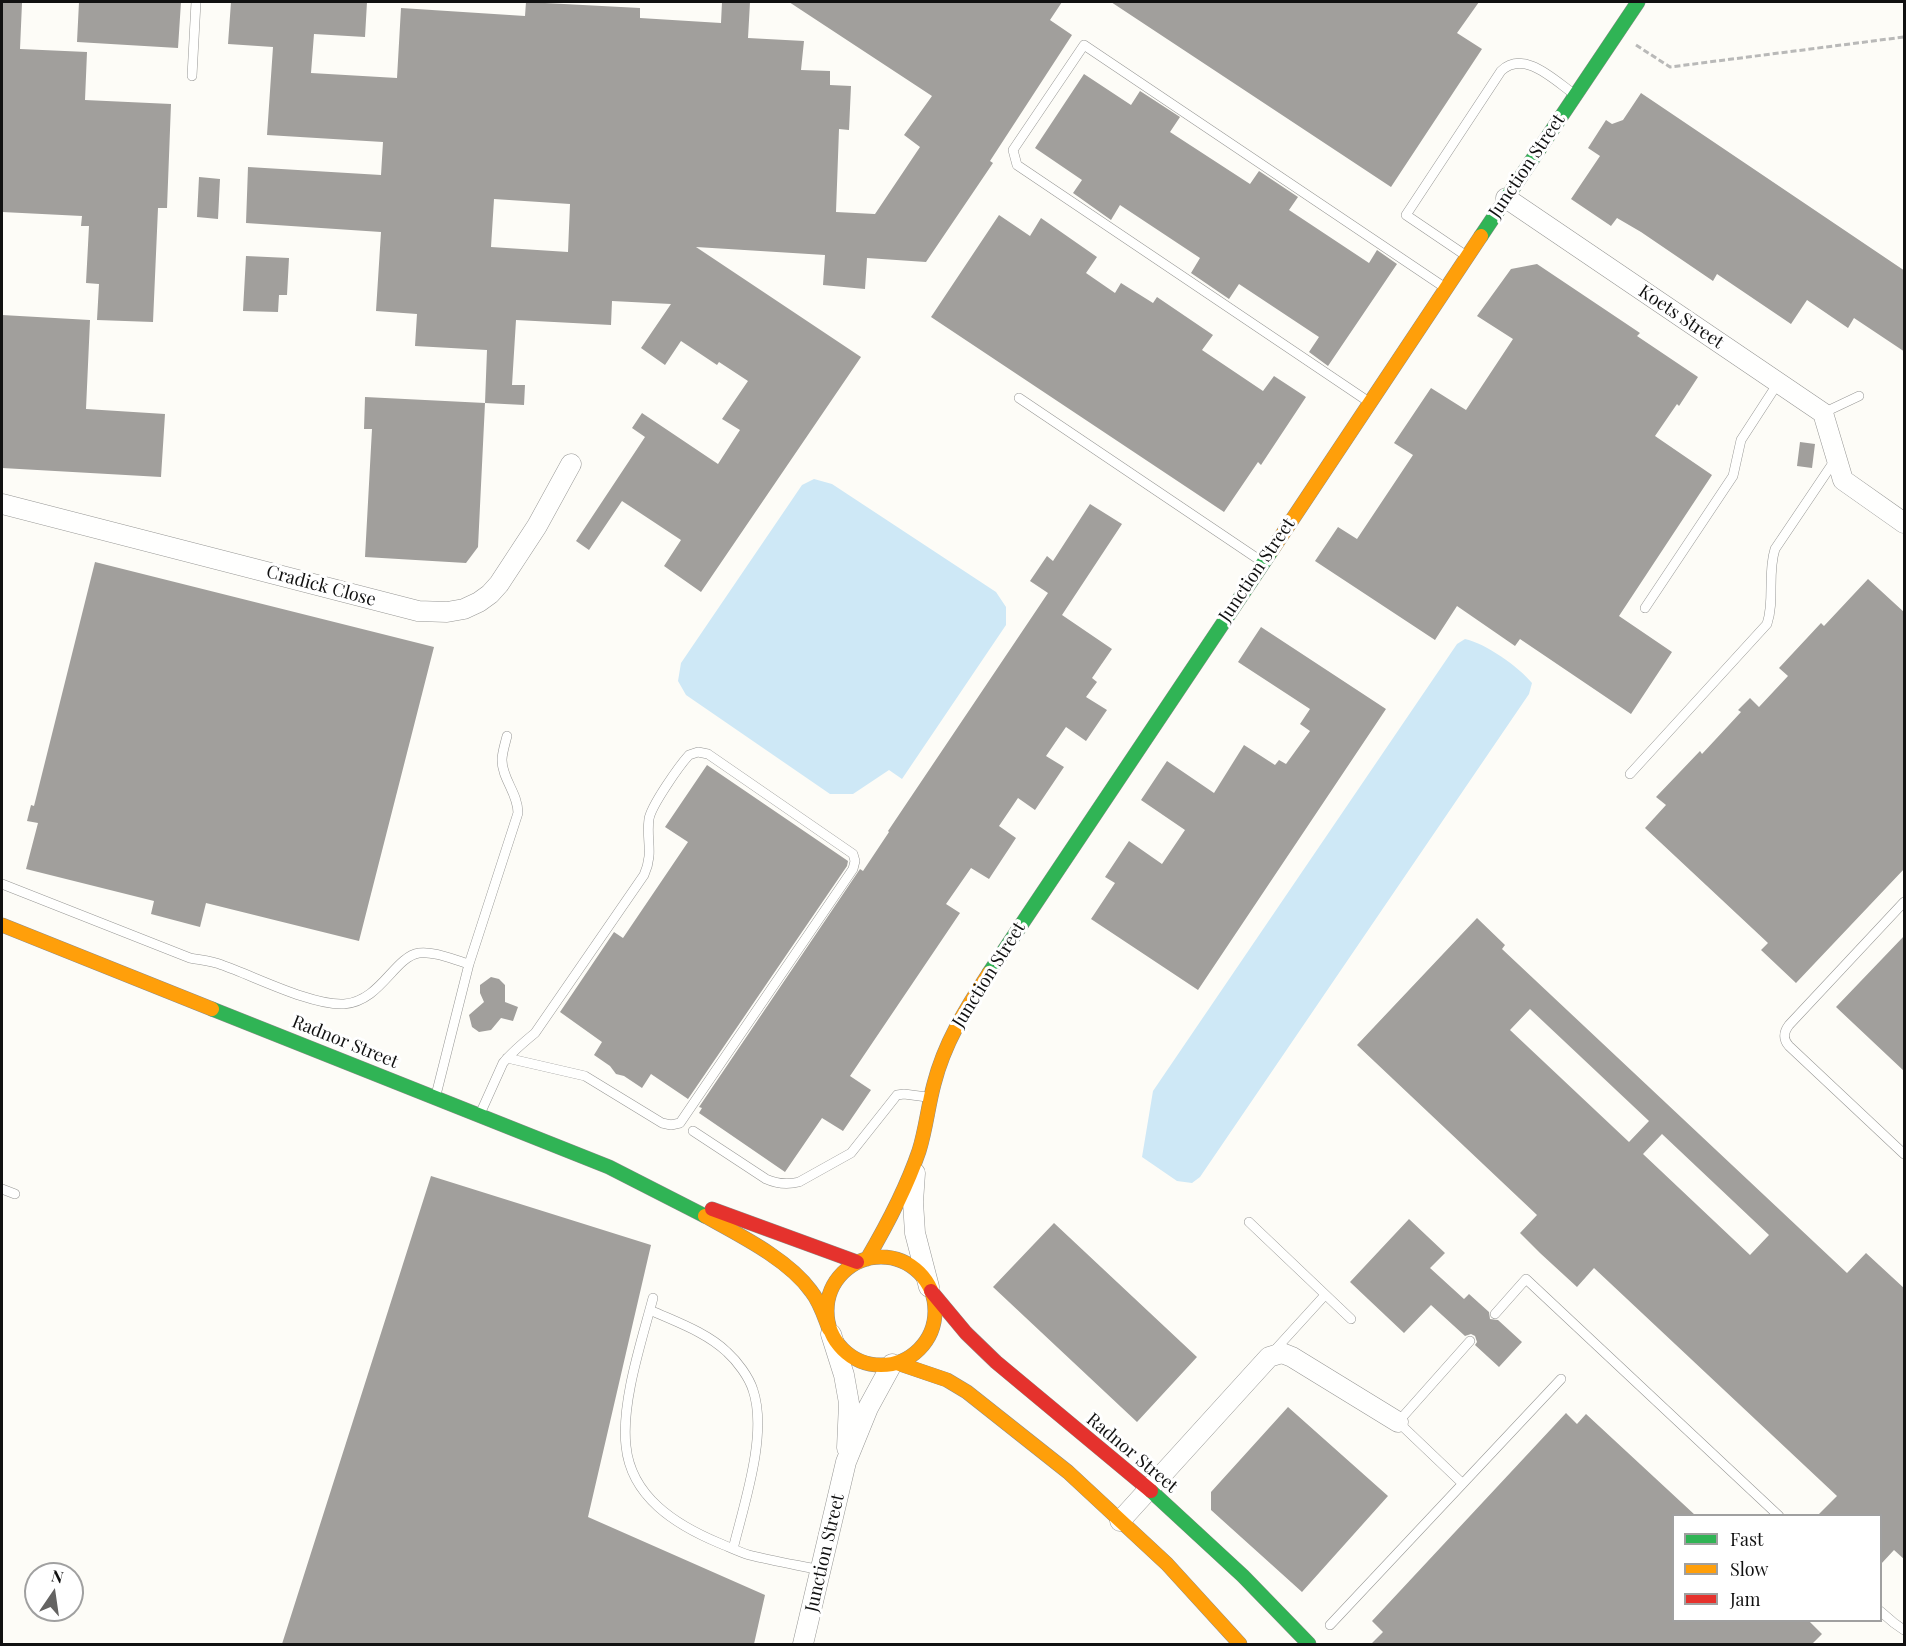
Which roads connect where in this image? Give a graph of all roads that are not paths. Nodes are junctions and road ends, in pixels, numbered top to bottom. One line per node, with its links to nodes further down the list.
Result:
1 (196, 2): 3 (lane)
2 (1638, 2): 4 (street, Junction Street)
3 (192, 76)
4 (1575, 94): 5 (street, Junction Street); 6 (lane)
5 (1506, 198): 6 (street, Junction Street); 8 (street, Koets Street)
6 (1467, 256): 7 (street, Junction Street)
7 (1446, 288): 11 (street, Junction Street); 11 (lane)
8 (1778, 383): 12 (street, Koets Street); 18 (lane)
9 (1859, 396): 12 (lane)
10 (1019, 398): 17 (lane)
11 (1370, 402): 17 (street, Junction Street)
12 (1823, 413): 13 (street)
13 (1836, 459): 16 (street); 20 (lane)
14 (571, 464): 15 (street, Cradick Close)
15 (2, 504)
16 (1905, 523)
17 (1263, 562): 27 (street, Junction Street)
18 (1645, 608)
19 (507, 736): 24 (lane)
20 (1630, 774)
21 (2, 884): 24 (lane)
22 (1905, 902): 30 (lane)
23 (2, 925): 26 (street, Radnor Street)
24 (468, 964): 26 (lane)
25 (507, 1058): 25 (lane); 28 (lane)
26 (436, 1098): 28 (street, Radnor Street)
27 (931, 1098): 29 (lane); 31 (street, Junction Street)
28 (480, 1115): 34 (street, Radnor Street)
29 (693, 1131)
30 (1905, 1154)
31 (916, 1158): 36 (street, Junction Street); 37 (street, Junction Street)
32 (2, 1190): 33 (lane)
33 (15, 1194)
34 (673, 1197): 36 (street, Radnor Street); 43 (street, Radnor Street)
35 (1249, 1222): 38 (lane)
36 (862, 1260): 37 (street); 43 (street)
37 (930, 1289): 46 (street); 51 (street, Radnor Street)
38 (1325, 1295): 42 (lane); 45 (lane)
39 (653, 1298): 40 (lane)
40 (650, 1310): 54 (lane); 54 (lane)
41 (1495, 1314): 52 (lane)
42 (1351, 1319)
43 (830, 1331): 46 (street); 49 (street, Junction Street)
44 (1470, 1341): 48 (lane)
45 (1269, 1357): 48 (street); 51 (street)
46 (895, 1364): 49 (street, Junction Street); 53 (street)
47 (1561, 1379): 50 (lane)
48 (1398, 1422): 50 (lane)
49 (846, 1462): 55 (street, Junction Street)
50 (1462, 1483): 57 (lane)
51 (1150, 1489): 53 (street); 61 (street, Radnor Street)
52 (1778, 1514)
53 (1120, 1521): 60 (street)
54 (733, 1549): 55 (lane)
55 (821, 1570): 59 (street, Junction Street)
56 (1882, 1612): 58 (lane)
57 (1330, 1625)
58 (1905, 1630)
59 (803, 1644)
60 (1240, 1644)
61 (1309, 1644)

